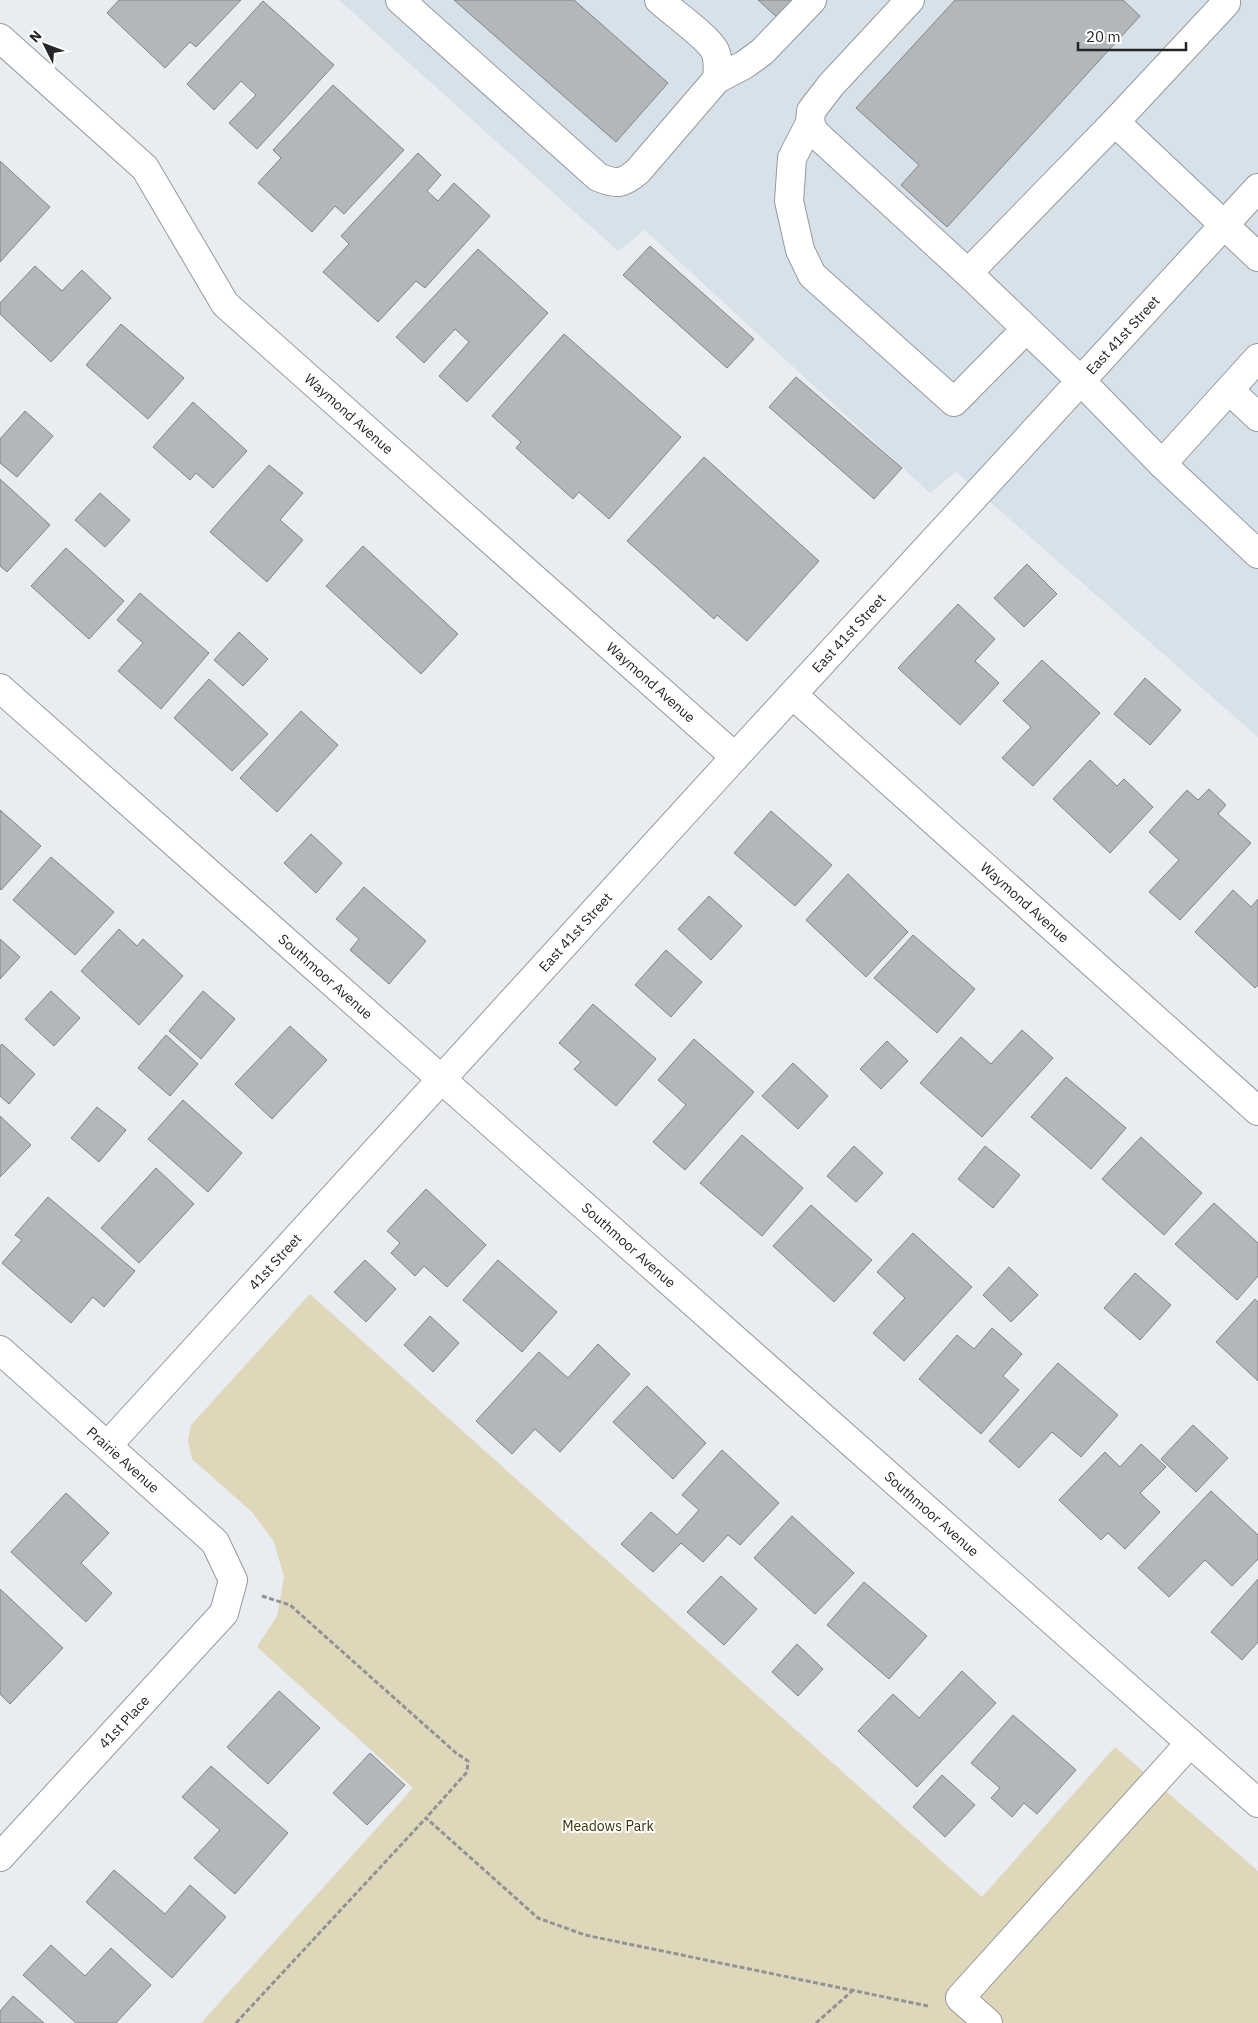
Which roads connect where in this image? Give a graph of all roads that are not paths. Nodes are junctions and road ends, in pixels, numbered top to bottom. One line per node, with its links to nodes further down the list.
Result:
1 (400, 0): 7 (street)
2 (659, 0): 7 (street)
3 (812, 0): 7 (street)
4 (910, 0): 9 (street)
5 (1226, 0): 8 (street)
6 (0, 38): 23 (street, Waymond Avenue)
7 (717, 79)
8 (1115, 122): 11 (street); 13 (street)
9 (810, 123): 13 (street); 14 (street)
10 (1258, 188): 11 (street, East 41st Street)
11 (1224, 225): 12 (street); 16 (street, East 41st Street)
12 (1258, 257)
13 (968, 273): 14 (street)
14 (1026, 328): 16 (street)
15 (1258, 358): 17 (street)
16 (1081, 381): 19 (street); 22 (street, East 41st Street)
17 (1228, 390): 18 (street); 19 (street)
18 (1258, 417)
19 (1162, 464): 20 (street)
20 (1258, 554)
21 (0, 688): 24 (street, Southmoor Avenue)
22 (793, 695): 23 (street, East 41st Street); 25 (street, Waymond Avenue)
23 (735, 757): 24 (street, East 41st Street)
24 (440, 1080): 27 (street, 41st Street); 29 (street, Southmoor Avenue)
25 (1258, 1110)
26 (0, 1350): 27 (street, Prairie Avenue)
27 (108, 1445): 28 (street, Prairie Avenue)
28 (232, 1583): 31 (street, 41st Place)
29 (1190, 1742): 30 (street, Southmoor Avenue); 32 (street)
30 (1257, 1799)
31 (0, 1857)
32 (988, 2023)

